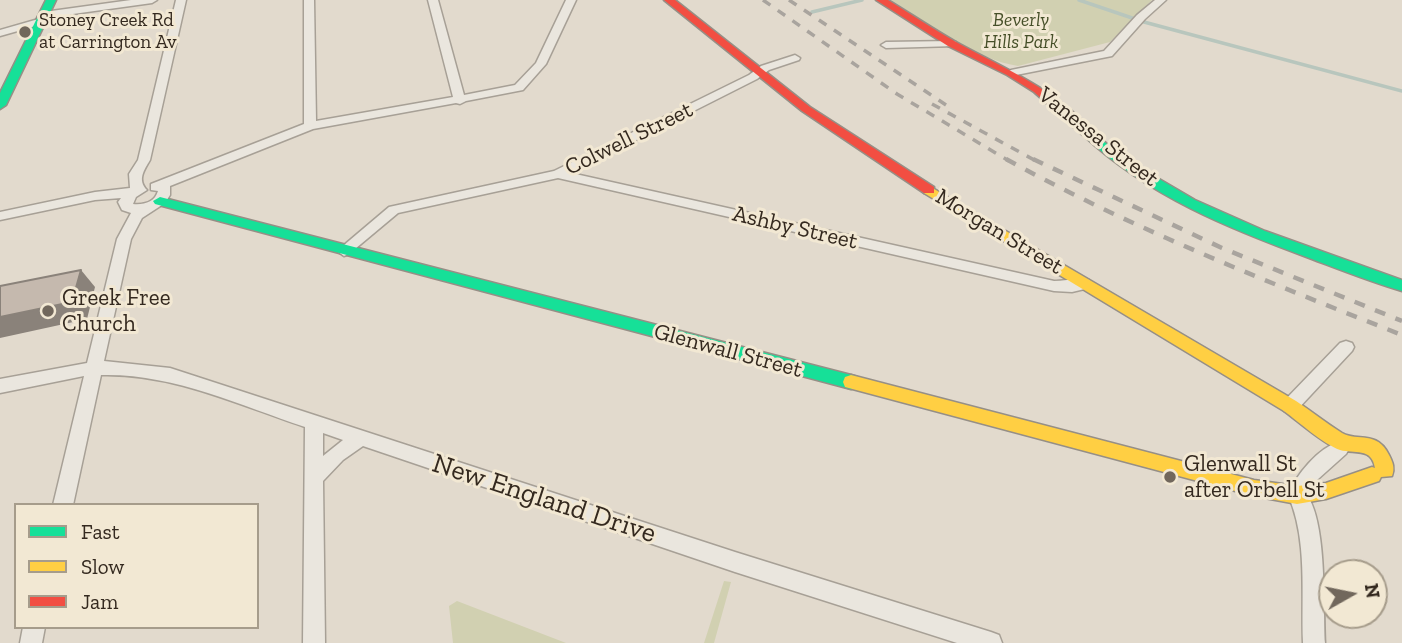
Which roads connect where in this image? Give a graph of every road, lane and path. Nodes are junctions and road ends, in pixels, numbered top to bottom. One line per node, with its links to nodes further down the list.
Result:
1 (51, 0): 10 (street)
2 (152, 0): 10 (street)
3 (181, 0): 21 (street)
4 (309, 0): 19 (street)
5 (433, 0): 18 (street)
6 (571, 0): 18 (street)
7 (669, 0): 15 (street, Morgan Street)
8 (881, 0): 12 (street, Vanessa Street)
9 (1161, 0): 16 (street)
10 (43, 18): 11 (street); 17 (street)
11 (0, 33)
12 (953, 44): 13 (street); 16 (street, Vanessa Street)
13 (886, 45)
14 (795, 58): 15 (street, Colwell Street)
15 (759, 73): 20 (street, Colwell Street); 26 (street, Morgan Street)
16 (1011, 73): 28 (street, Vanessa Street)
17 (2, 97)
18 (460, 101): 19 (street)
19 (310, 126): 21 (street)
20 (558, 174): 25 (street, Colwell Street); 27 (street, Ashby Street)
21 (143, 193): 22 (street); 22 (street); 24 (street); 24 (street); 25 (street, Glenwall Street)
22 (72, 202): 23 (street)
23 (0, 216)
24 (124, 239): 31 (street)
25 (344, 251): 40 (street, Glenwall Street)
26 (1054, 265): 27 (street); 29 (street, Morgan Street)
27 (1033, 281): 29 (street, Ashby Street)
28 (1400, 283)
29 (1084, 284): 33 (street, Morgan Street)
30 (1346, 347): 33 (street)
31 (96, 367): 32 (street, New England Drive); 34 (street, New England Drive); 41 (street)
32 (0, 386)
33 (1290, 406): 36 (street, Morgan Street)
34 (314, 424): 35 (street, New England Drive); 38 (street)
35 (361, 438): 38 (street); 43 (street, New England Drive)
36 (1341, 446): 37 (street); 37 (street); 40 (street)
37 (1379, 473): 39 (street); 40 (street, Glenwall Street)
38 (314, 478): 42 (street)
39 (1402, 478)
40 (1297, 495): 44 (street)
41 (63, 503)
42 (314, 643)
43 (991, 643)
44 (1314, 643)

